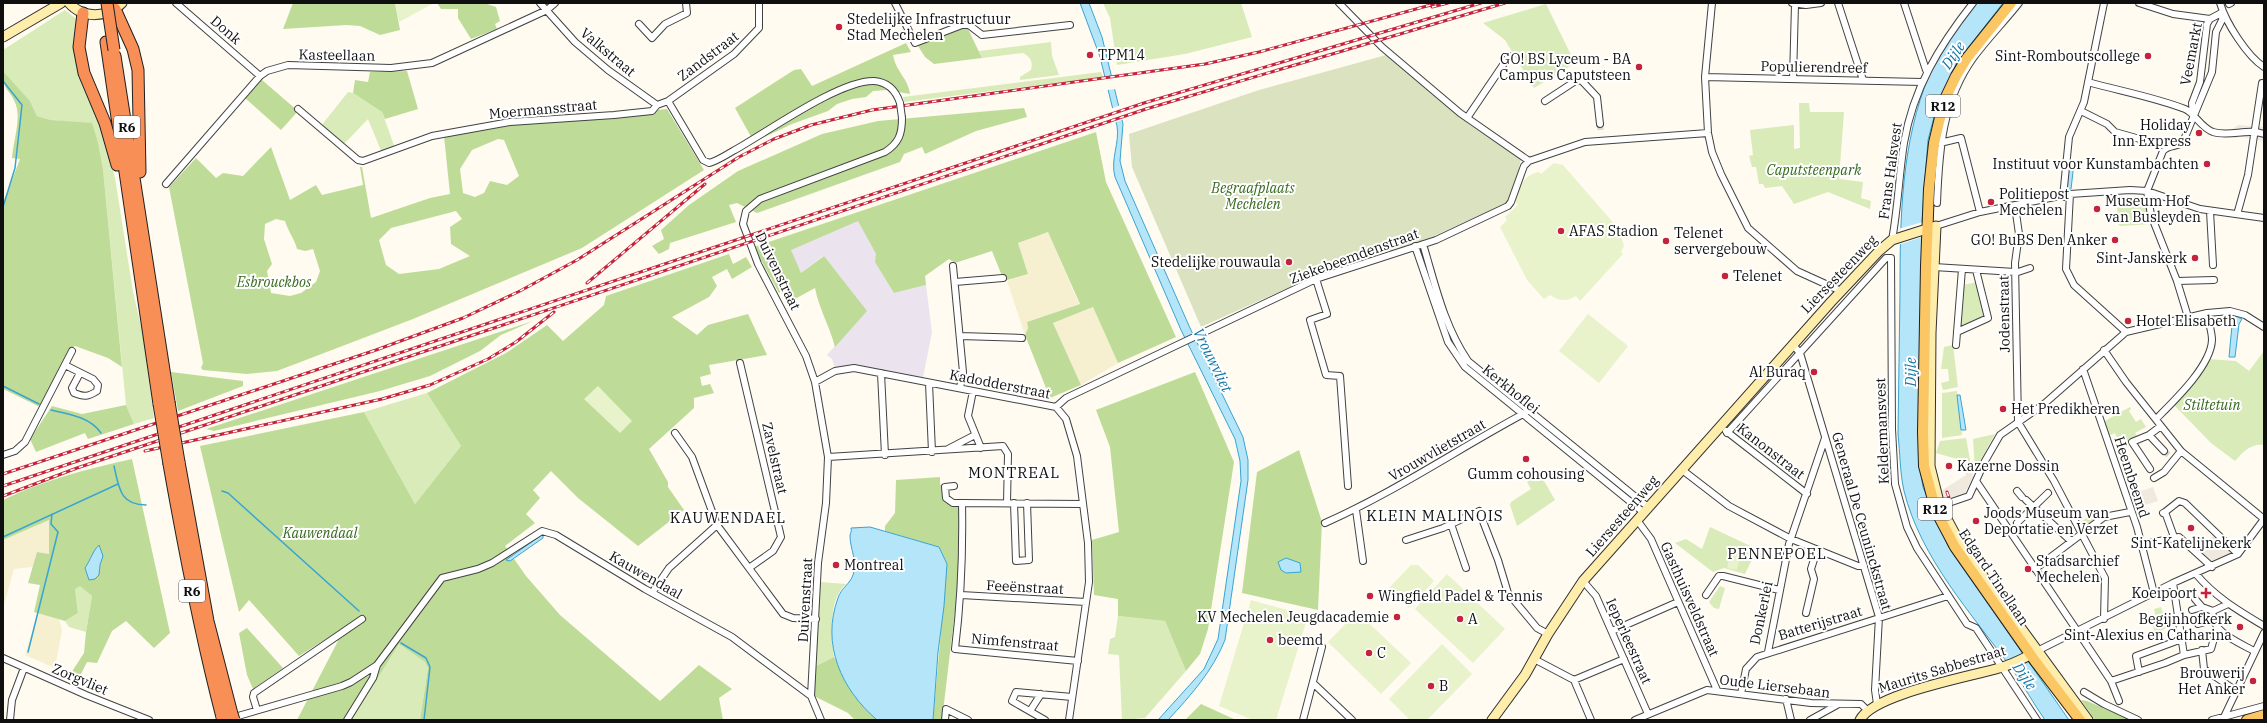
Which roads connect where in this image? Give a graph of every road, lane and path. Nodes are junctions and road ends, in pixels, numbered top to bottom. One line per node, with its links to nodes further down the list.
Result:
1 (50, 3): 28 (main road)
2 (61, 3): 28 (main road)
3 (69, 3): 26 (main road)
4 (100, 3): 33 (highway, R6)
5 (176, 3): 37 (street, Donk)
6 (540, 3): 24 (street, Valkstraat)
7 (555, 3): 24 (street, Kasteellaan)
8 (686, 3): 29 (street)
9 (759, 3): 44 (street, Zandstraat)
10 (895, 3): 30 (street)
11 (1339, 3): 50 (street)
12 (1712, 3): 38 (street)
13 (1793, 3): 14 (street); 39 (street)
14 (1821, 3)
15 (1838, 3): 40 (street)
16 (1904, 3): 36 (street)
17 (1973, 3): 36 (street, Frans Halsvest)
18 (2011, 3): 70 (main road, R12)
19 (2019, 3): 55 (street, R12)
20 (2104, 3): 42 (street)
21 (2139, 3): 27 (street)
22 (2220, 3): 25 (street)
23 (114, 5): 26 (main road); 33 (highway, R6, bridge); 63 (highway)
24 (547, 10): 37 (street, Kasteellaan); 46 (street, Valkstraat)
25 (2223, 12): 27 (street, Veemarkt); 35 (street); 49 (street, Veemarkt)
26 (83, 13): 61 (highway)
27 (2210, 19): 49 (street, Veemarkt)
28 (20, 24): 31 (main road); 32 (main road)
29 (639, 24)
30 (1070, 24)
31 (3, 31)
32 (3, 37)
33 (110, 46): 61 (highway, R6); 63 (highway, R6)
34 (1509, 56): 50 (street)
35 (2264, 67)
36 (1926, 70): 41 (street, Frans Halsvest)
37 (260, 76): 58 (street, Kasteellaan)
38 (1705, 76): 39 (street, Populierendreef); 53 (street)
39 (1793, 79): 40 (street, Populierendreef)
40 (1863, 80): 41 (street, Populierendreef)
41 (1922, 82): 71 (street, Frans Halsvest)
42 (2088, 82): 48 (street); 49 (street)
43 (2262, 83): 52 (street)
44 (668, 101): 46 (street); 104 (street, Duivenstraat, bridge)
45 (1545, 101): 51 (street)
46 (657, 105): 47 (street, Moermansstraat)
47 (298, 110)
48 (2080, 111): 56 (street); 62 (street)
49 (2193, 117): 52 (street); 56 (street)
50 (1467, 118): 57 (street)
51 (1600, 124)
52 (2253, 132): 54 (street); 68 (street)
53 (1708, 133): 57 (street); 87 (street)
54 (2264, 134)
55 (1940, 142): 64 (street, R12); 67 (street)
56 (2168, 146): 59 (street)
57 (1529, 161): 72 (street, Ziekebeemdenstraat)
58 (166, 184)
59 (2147, 191): 60 (street); 66 (street); 85 (street)
60 (2070, 194): 62 (street); 92 (street)
61 (128, 196): 108 (highway, R6)
62 (2063, 197): 65 (street)
63 (139, 204): 108 (highway, R6)
64 (1937, 204)
65 (2015, 206): 67 (street); 81 (street, Jodenstraat)
66 (2210, 211): 68 (street); 75 (street)
67 (1980, 212): 70 (street)
68 (2238, 213): 69 (street)
69 (2264, 218)
70 (1929, 228): 71 (main road, Liersesteenweg); 77 (main road, Edgard Tinellaan / R12); 141 (main road, Edgard Tinellaan / R12)
71 (1895, 239): 87 (main road, Liersesteenweg)
72 (1423, 244): 73 (street, Ziekebeemdenstraat); 110 (street, Kerkhoflei)
73 (1415, 246): 83 (street, Ziekebeemdenstraat); 110 (street, Kerkhoflei)
74 (1889, 257): 96 (street, Liersesteenweg); 174 (street, Keldermansvest)
75 (2213, 265)
76 (953, 266): 86 (street)
77 (1934, 266): 79 (street); 141 (main road, Edgard Tinellaan / R12)
78 (2030, 268): 81 (street)
79 (1962, 269): 80 (street); 91 (street)
80 (1976, 270): 81 (street); 91 (street)
81 (2015, 273): 112 (street, Jodenstraat)
82 (1003, 278): 86 (street)
83 (1316, 279): 109 (street, Ziekebeemdenstraat); 132 (street)
84 (2214, 280): 85 (street)
85 (2177, 281): 89 (street)
86 (955, 282): 93 (street)
87 (1841, 291): 96 (main road, Liersesteenweg)
88 (2206, 312): 89 (street); 90 (street); 111 (street)
89 (2188, 317): 92 (street)
90 (2264, 327)
91 (1957, 332): 95 (street)
92 (2126, 332): 97 (street)
93 (960, 336): 94 (street); 106 (street)
94 (1022, 338)
95 (1956, 344)
96 (1796, 349): 114 (main road, Liersesteenweg); 118 (street, Generaal De Ceuninckstraat)
97 (2104, 350): 101 (street); 111 (street)
98 (72, 351): 100 (street)
99 (740, 362): 163 (street, Zavelstraat)
100 (65, 365): 102 (street); 124 (street)
101 (2083, 370): 112 (street); 145 (street, Heembeemd)
102 (80, 373)
103 (882, 373): 104 (street, Kadodderstraat); 105 (street, Kadodderstraat); 125 (street)
104 (815, 382): 126 (street, Duivenstraat)
105 (929, 383): 106 (street, Kadodderstraat); 123 (street)
106 (960, 388): 107 (street, Kadodderstraat)
107 (973, 391): 109 (street, Kadodderstraat); 116 (street)
108 (164, 403): 232 (highway, R6, bridge)
109 (1056, 407): 140 (street, Kadodderstraat)
110 (1526, 413): 143 (street, Vrouwvlietstraat); 144 (street, Kerkhoflei)
111 (2156, 419): 113 (street)
112 (2018, 422): 130 (street); 152 (street)
113 (2161, 426): 117 (street); 122 (street)
114 (1724, 430): 127 (main road, Liersesteenweg); 135 (street, Kanonstraat)
115 (675, 433): 151 (street)
116 (975, 435): 119 (street); 120 (street)
117 (2149, 435): 121 (street); 128 (street)
118 (1825, 438): 135 (street, Donkerlei); 161 (street, Generaal De Ceuninckstraat)
119 (981, 448): 120 (street); 137 (street)
120 (946, 451): 123 (street)
121 (2164, 451)
122 (2181, 451): 129 (street); 146 (street)
123 (932, 452): 125 (street)
124 (3, 455)
125 (885, 455): 126 (street)
126 (828, 457): 185 (street, Duivenstraat)
127 (1681, 469): 144 (main road, Liersesteenweg); 155 (street)
128 (2150, 469)
129 (2154, 478)
130 (1976, 481): 141 (street); 165 (street)
131 (954, 486): 136 (street)
132 (1348, 486)
133 (2017, 491): 142 (street)
134 (2048, 493): 142 (street)
135 (1807, 494): 155 (street, Donkerlei)
136 (962, 503): 137 (street); 172 (street)
137 (1007, 503): 138 (street)
138 (1014, 503): 139 (street); 139 (street)
139 (1027, 503): 140 (street)
140 (1083, 504): 176 (street, Kadodderstraat)
141 (1938, 508): 201 (main road, Edgard Tinellaan / R12)
142 (2034, 508): 149 (street); 156 (street)
143 (1356, 510): 148 (street, Vrouwvlietstraat); 160 (street)
144 (1646, 510): 147 (main road, Liersesteenweg)
145 (2130, 512): 152 (street); 157 (street, Heembeemd)
146 (2264, 519): 159 (street)
147 (1637, 520): 167 (main road, Liersesteenweg); 177 (street, Gasthuisveldstraat)
148 (1325, 523)
149 (2017, 523)
150 (1451, 524): 154 (street); 164 (street); 194 (street)
151 (717, 525): 163 (street); 170 (street)
152 (2082, 532): 156 (street); 186 (street)
153 (2174, 537): 157 (street); 159 (street); 162 (street)
154 (1406, 540)
155 (1791, 540): 158 (street); 169 (street, Donkerlei)
156 (2071, 541): 165 (street)
157 (2140, 545): 171 (street, Heembeemd)
158 (1817, 550): 161 (street); 182 (street)
159 (2238, 554): 162 (street)
160 (1363, 561)
161 (1864, 566): 183 (street, Generaal De Ceuninckstraat)
162 (2212, 567): 166 (street)
163 (748, 568): 185 (street)
164 (1466, 568)
165 (2035, 569): 192 (street)
166 (2196, 574): 168 (street); 178 (street)
167 (1583, 581): 191 (street, Ieperleestraat); 194 (main road, Liersesteenweg)
168 (2173, 583): 171 (street); 195 (street)
169 (1779, 590): 173 (street); 200 (street, Donkerlei)
170 (652, 593): 207 (street, Kauwendaal); 219 (street, Kauwendaal)
171 (2154, 593): 186 (street)
172 (961, 595): 176 (street, Feeënstraat); 206 (street, Nimfenstraat)
173 (1706, 595)
174 (1948, 596): 183 (street, Batterijstraat); 208 (street, Keldermansvest)
175 (2195, 599): 179 (street)
176 (1086, 602): 206 (street, Kadodderstraat)
177 (1678, 602): 191 (street); 214 (street, Gasthuisveldstraat)
178 (2228, 604): 181 (street); 189 (street)
179 (2202, 607): 180 (street); 181 (street)
180 (2192, 610)
181 (2213, 612): 187 (street)
182 (1806, 613)
183 (1879, 617): 200 (street, Batterijstraat); 223 (street, Generaal De Ceuninckstraat)
184 (362, 619): 226 (street)
185 (816, 619): 219 (street, Duivenstraat)
186 (2104, 619): 192 (street)
187 (2212, 620): 188 (street); 190 (street)
188 (2198, 624)
189 (2264, 626)
190 (2217, 628): 197 (street); 199 (street)
191 (1612, 631): 205 (street, Ieperleestraat)
192 (2078, 631): 201 (street); 212 (street)
193 (2264, 633): 197 (street)
194 (1548, 634): 204 (main road, Liersesteenweg)
195 (2182, 639): 202 (street); 210 (street)
196 (1322, 647): 213 (street)
197 (2255, 649): 198 (street); 215 (street)
198 (2264, 649)
199 (2202, 650): 202 (street); 215 (street)
200 (1768, 652): 218 (street, Donkerlei)
201 (2031, 654): 208 (main road, Maurits Sabbestraat); 250 (main road, R12); 251 (main road, R12)
202 (2184, 655): 210 (street)
203 (3, 658): 209 (street, Zorgvliet)
204 (1534, 659): 211 (street); 243 (main road, Liersesteenweg)
205 (1624, 659): 211 (street); 229 (street, Ieperleestraat)
206 (1078, 660): 220 (street, Kadodderstraat)
207 (377, 665): 226 (street); 236 (street, Kauwendaal)
208 (2003, 667): 223 (main road, Maurits Sabbestraat); 249 (street, Keldermansvest)
209 (24, 668): 233 (street, Zorgvliet); 235 (street)
210 (2139, 672): 212 (street)
211 (1574, 680): 244 (street)
212 (2111, 681): 222 (street)
213 (1313, 683): 234 (street); 242 (street)
214 (1717, 690): 218 (street, Oude Liersebaan); 229 (street, Oude Liersebaan)
215 (2235, 690): 231 (street)
216 (2084, 692): 252 (street)
217 (1040, 694): 220 (street); 228 (street); 228 (street)
218 (1741, 694): 221 (street, Oude Liersebaan)
219 (811, 696): 237 (street, Duivenstraat)
220 (1072, 697): 241 (street, Kadodderstraat)
221 (1786, 700): 224 (street, Oude Liersebaan); 246 (street)
222 (2119, 701)
223 (1877, 704): 227 (main road, Maurits Sabbestraat)
224 (1837, 705): 227 (street, Oude Liersebaan); 247 (street)
225 (2264, 706): 231 (street)
226 (257, 710): 232 (street)
227 (1867, 710): 248 (main road, Maurits Sabbestraat)
228 (1030, 711): 240 (street)
229 (1648, 714): 245 (street, Oude Liersebaan)
230 (2264, 715): 254 (main road)
231 (2224, 717): 253 (street)
232 (227, 718)
233 (145, 719)
234 (1304, 719)
235 (10, 720)
236 (347, 720)
237 (821, 720)
238 (945, 720): 239 (street)
239 (968, 720)
240 (1045, 720)
241 (1070, 720)
242 (1352, 720)
243 (1492, 720)
244 (1592, 720)
245 (1636, 720)
246 (1791, 720)
247 (1810, 720)
248 (1860, 720)
249 (2037, 720)
250 (2080, 720)
251 (2088, 720)
252 (2138, 720)
253 (2212, 720)
254 (2247, 720)

